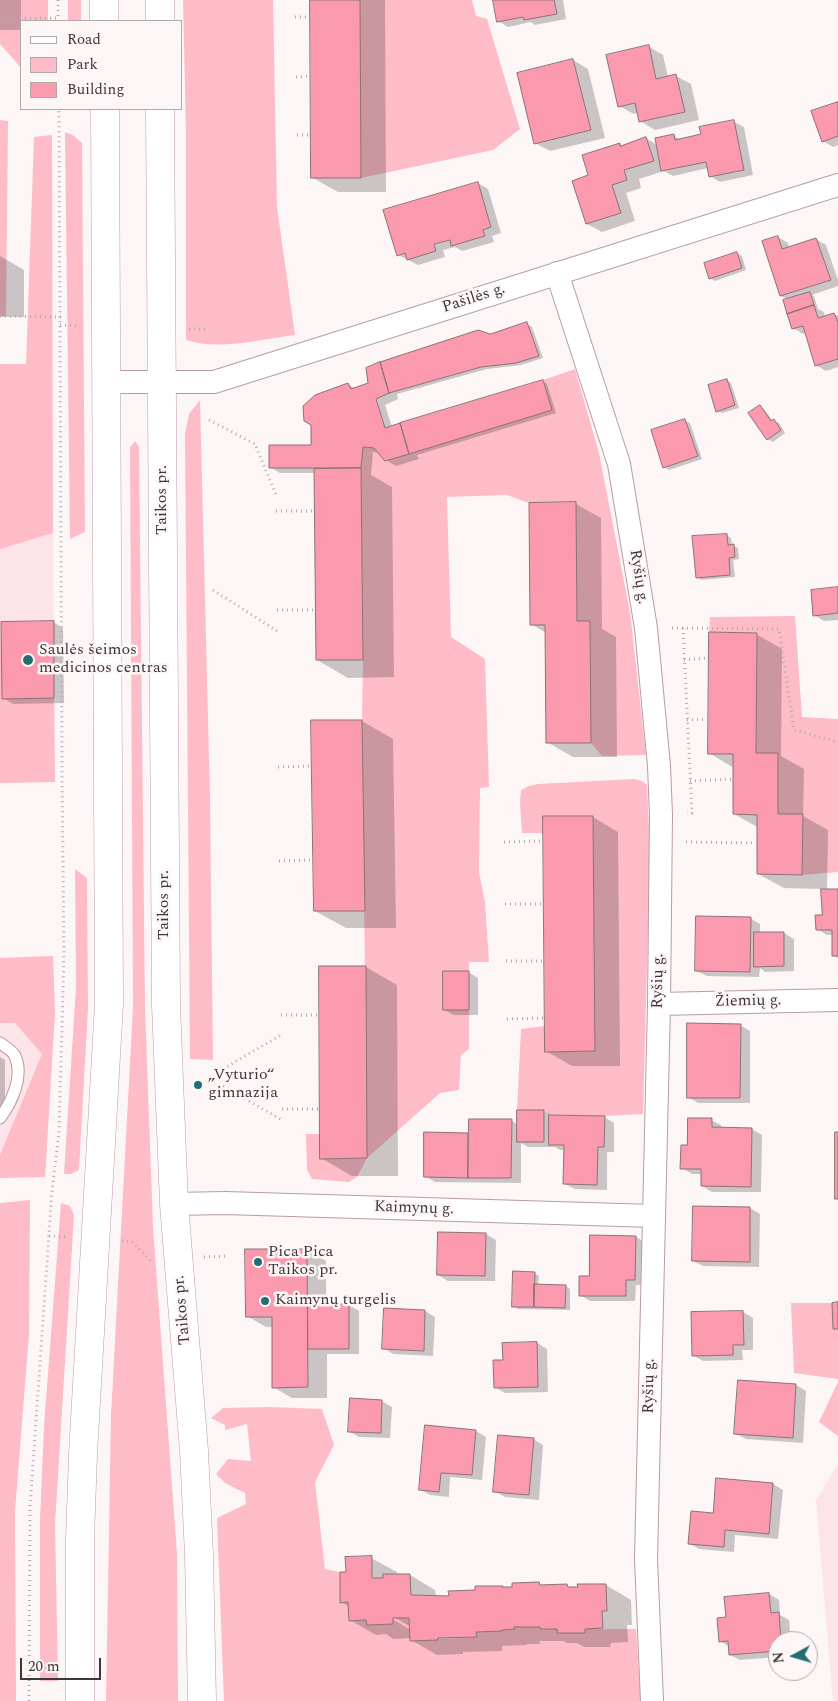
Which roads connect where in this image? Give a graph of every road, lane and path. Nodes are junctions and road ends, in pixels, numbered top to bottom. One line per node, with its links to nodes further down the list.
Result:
1 (58, 0): 7 (path)
2 (104, 0): 8 (main road)
3 (160, 0): 9 (main road)
4 (310, 16): 5 (path)
5 (295, 17)
6 (0, 20): 7 (path)
7 (58, 20)
8 (104, 20)
9 (160, 20)
10 (311, 76): 11 (path)
11 (296, 77)
12 (59, 110): 20 (path)
13 (105, 110): 21 (main road)
14 (160, 110): 22 (main road, Taikos pr.)
15 (297, 135): 16 (path)
16 (311, 135)
17 (838, 185): 18 (street, Pašilės g.)
18 (558, 273): 22 (street, Pašilės g.); 30 (street, Ryšių g.)
19 (0, 316): 20 (path)
20 (60, 317): 69 (path)
21 (106, 382): 22 (street, Pašilės g.); 70 (main road)
22 (162, 382): 67 (main road, Taikos pr.)
23 (209, 420): 24 (path)
24 (276, 495)
25 (276, 511): 26 (path)
26 (314, 511)
27 (212, 590): 32 (path)
28 (277, 610): 29 (path)
29 (316, 610)
30 (646, 628): 31 (path); 42 (street, Ryšių g.)
31 (682, 628): 34 (path); 37 (path)
32 (277, 632)
33 (708, 658): 34 (path)
34 (684, 660): 36 (path)
35 (708, 719): 36 (path)
36 (687, 720): 41 (path)
37 (838, 742)
38 (312, 766): 39 (path)
39 (278, 767)
40 (733, 778): 41 (path)
41 (690, 781): 42 (path)
42 (661, 814): 45 (street, Ryšių g.)
43 (543, 841): 44 (path)
44 (504, 842)
45 (661, 842): 46 (path); 54 (street, Ryšių g.)
46 (757, 843)
47 (313, 860): 48 (path)
48 (279, 861)
49 (505, 904): 50 (path)
50 (544, 904)
51 (506, 961): 52 (path)
52 (544, 961)
53 (838, 1000): 54 (street, Žiemių g.)
54 (659, 1004): 68 (street, Ryšių g.)
55 (281, 1015): 56 (path)
56 (319, 1015)
57 (545, 1018): 58 (path)
58 (507, 1019)
59 (281, 1035): 61 (path)
60 (0, 1043): 65 (lane)
61 (223, 1068)
62 (223, 1086): 66 (path)
63 (282, 1109): 64 (path)
64 (320, 1109)
65 (0, 1118)
66 (282, 1120)
67 (174, 1204): 68 (street, Kaimynų g.); 72 (main road, Taikos pr.)
68 (654, 1216): 76 (street, Ryšių g.)
69 (49, 1236): 70 (path); 73 (path)
70 (96, 1237): 72 (path); 74 (main road)
71 (229, 1256): 72 (path)
72 (178, 1258): 75 (main road, Taikos pr.)
73 (29, 1701)
74 (80, 1701)
75 (202, 1701)
76 (652, 1701)

